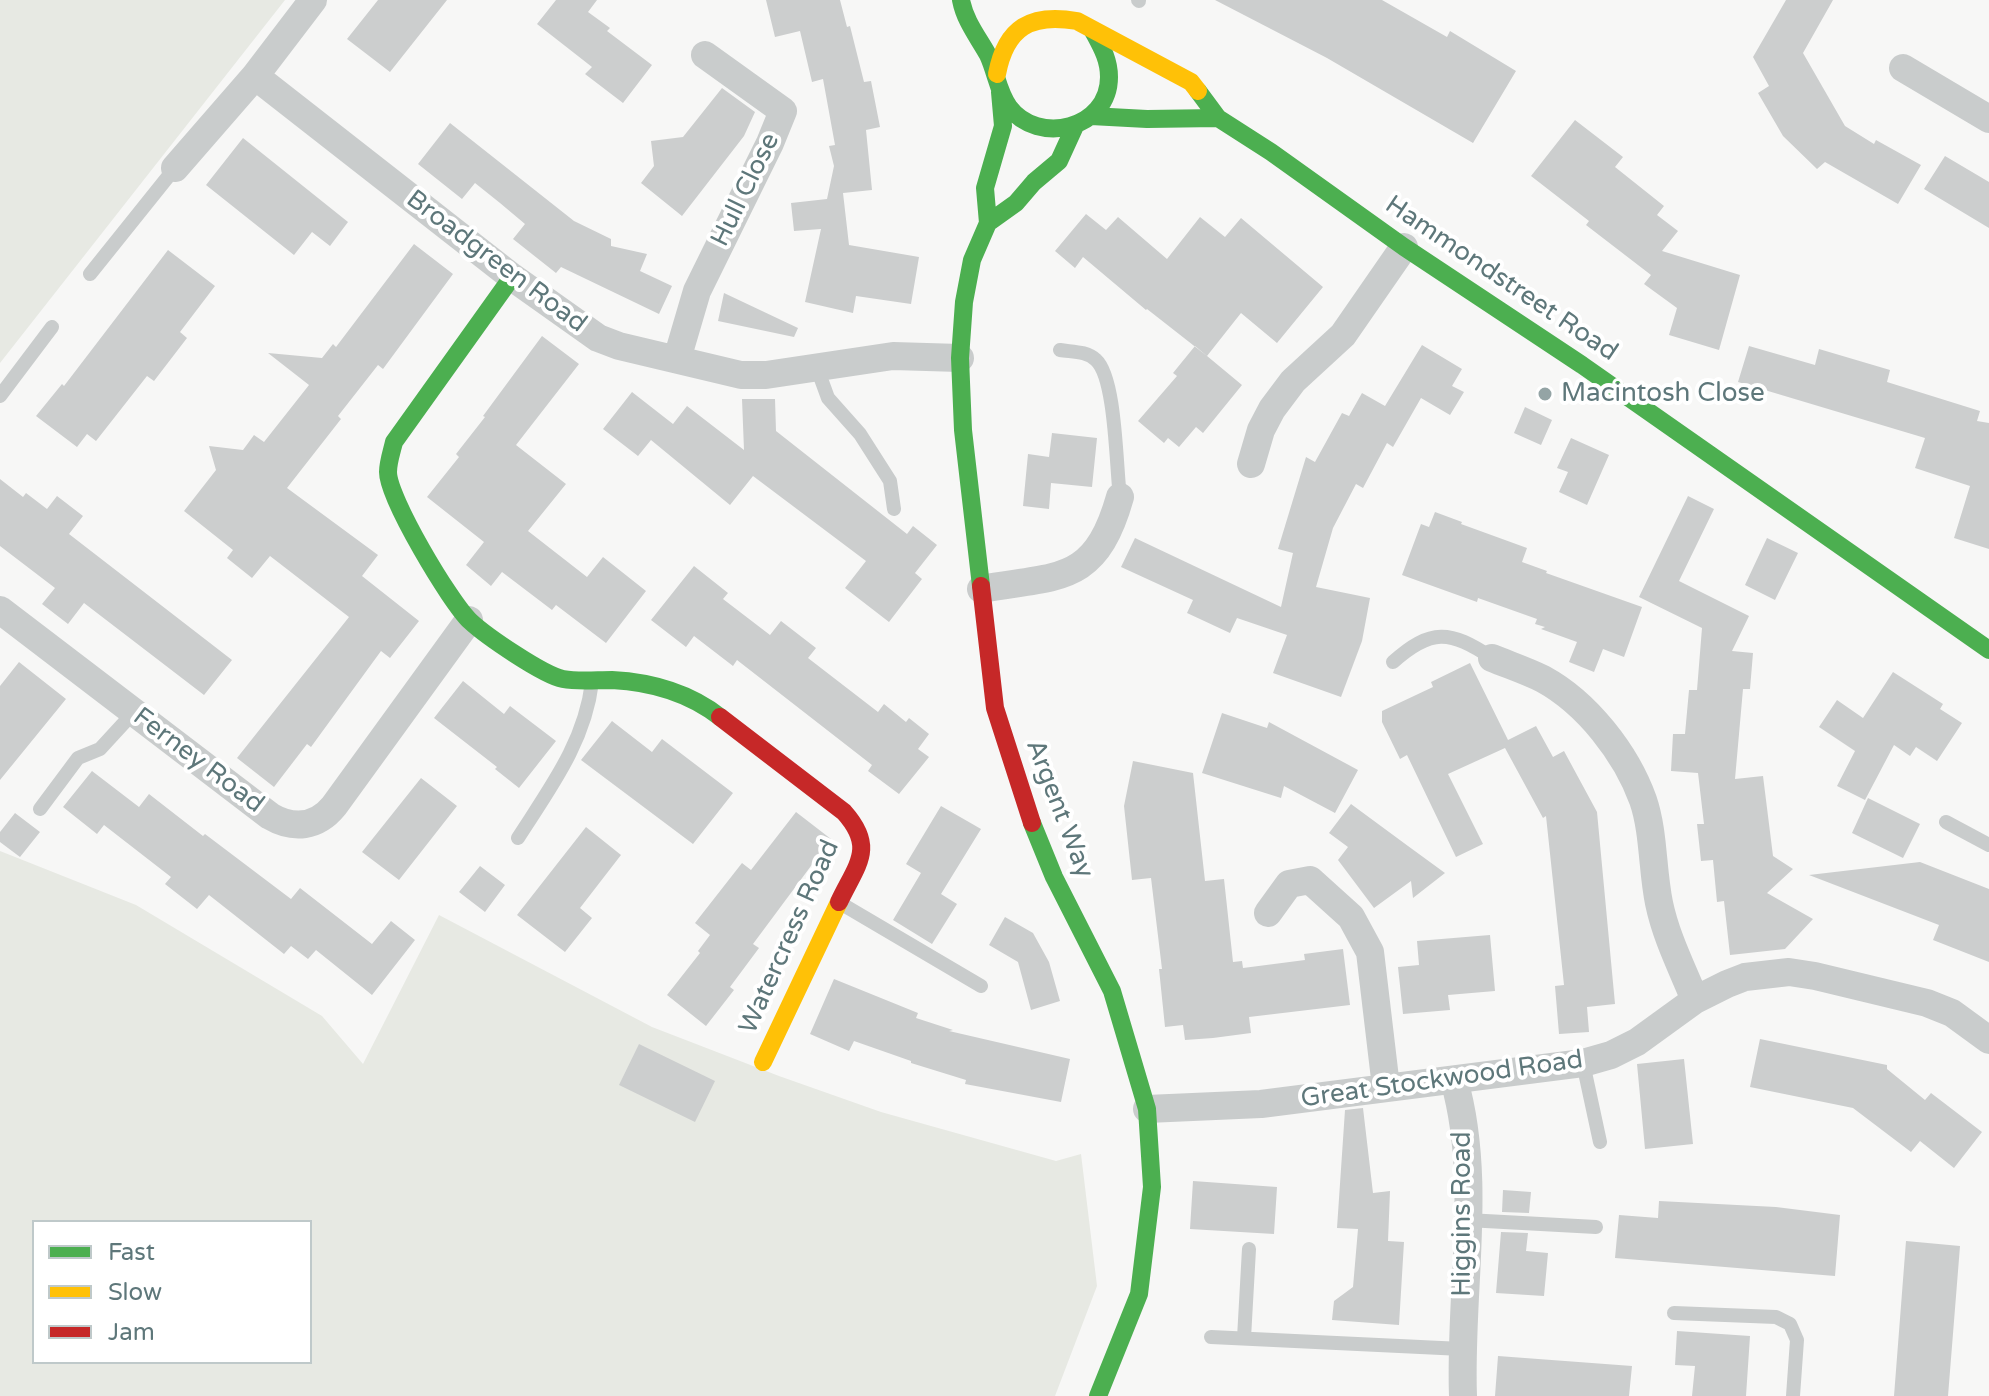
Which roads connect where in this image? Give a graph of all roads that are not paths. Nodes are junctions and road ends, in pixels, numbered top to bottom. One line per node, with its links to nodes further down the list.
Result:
1 (313, 0): 8 (street)
2 (961, 0): 9 (street)
3 (1014, 5): 4 (street, Hammondstreet Road)
4 (1038, 18): 5 (street, Hammondstreet Road); 9 (street)
5 (1093, 31): 10 (street, Hammondstreet Road); 12 (street)
6 (705, 55): 21 (street, Hull Close)
7 (1903, 68): 11 (street)
8 (255, 76): 13 (street); 17 (street, Broadgreen Road)
9 (999, 83): 12 (street); 14 (street, Argent Way)
10 (1218, 118): 12 (street); 15 (street, Hammondstreet Road)
11 (1989, 119)
12 (1083, 121): 14 (street, Argent Way)
13 (175, 168): 16 (lane)
14 (988, 223): 20 (street, Argent Way)
15 (1404, 247): 24 (street); 30 (street, Hammondstreet Road)
16 (90, 274)
17 (512, 277): 21 (street, Broadgreen Road); 29 (street, Watercress Road)
18 (52, 327): 23 (lane)
19 (1060, 350): 25 (lane)
20 (960, 358): 22 (street, Broadgreen Road); 27 (street, Argent Way)
21 (677, 359): 22 (street, Broadgreen Road)
22 (817, 368): 26 (lane)
23 (0, 396)
24 (1251, 464)
25 (1120, 497): 27 (street)
26 (894, 509)
27 (981, 589): 48 (street, Argent Way)
28 (0, 610): 34 (street, Ferney Road)
29 (469, 620): 33 (street, Watercress Road); 34 (street, Ferney Road)
30 (1989, 650)
31 (1492, 658): 32 (lane); 42 (street)
32 (1393, 662)
33 (592, 682): 37 (lane); 39 (street, Watercress Road)
34 (134, 712): 35 (lane)
35 (40, 809)
36 (1946, 822): 38 (lane)
37 (518, 838)
38 (1989, 845)
39 (840, 903): 41 (lane); 44 (street, Watercress Road)
40 (1268, 913): 47 (street)
41 (981, 986)
42 (1695, 1000): 43 (street, Great Stockwood Road); 45 (street, Great Stockwood Road)
43 (1989, 1040)
44 (763, 1062)
45 (1583, 1063): 46 (street, Great Stockwood Road); 49 (lane)
46 (1454, 1080): 47 (street, Great Stockwood Road); 50 (street, Higgins Road)
47 (1386, 1087): 48 (street, Great Stockwood Road)
48 (1147, 1109): 57 (street, Argent Way)
49 (1600, 1142)
50 (1467, 1220): 51 (lane); 56 (street, Higgins Road)
51 (1596, 1227)
52 (1249, 1249): 55 (lane)
53 (1674, 1313): 59 (lane)
54 (1211, 1337): 55 (lane)
55 (1244, 1338): 56 (lane)
56 (1462, 1349): 58 (street, Higgins Road)
57 (1098, 1396)
58 (1463, 1396)
59 (1793, 1396)

